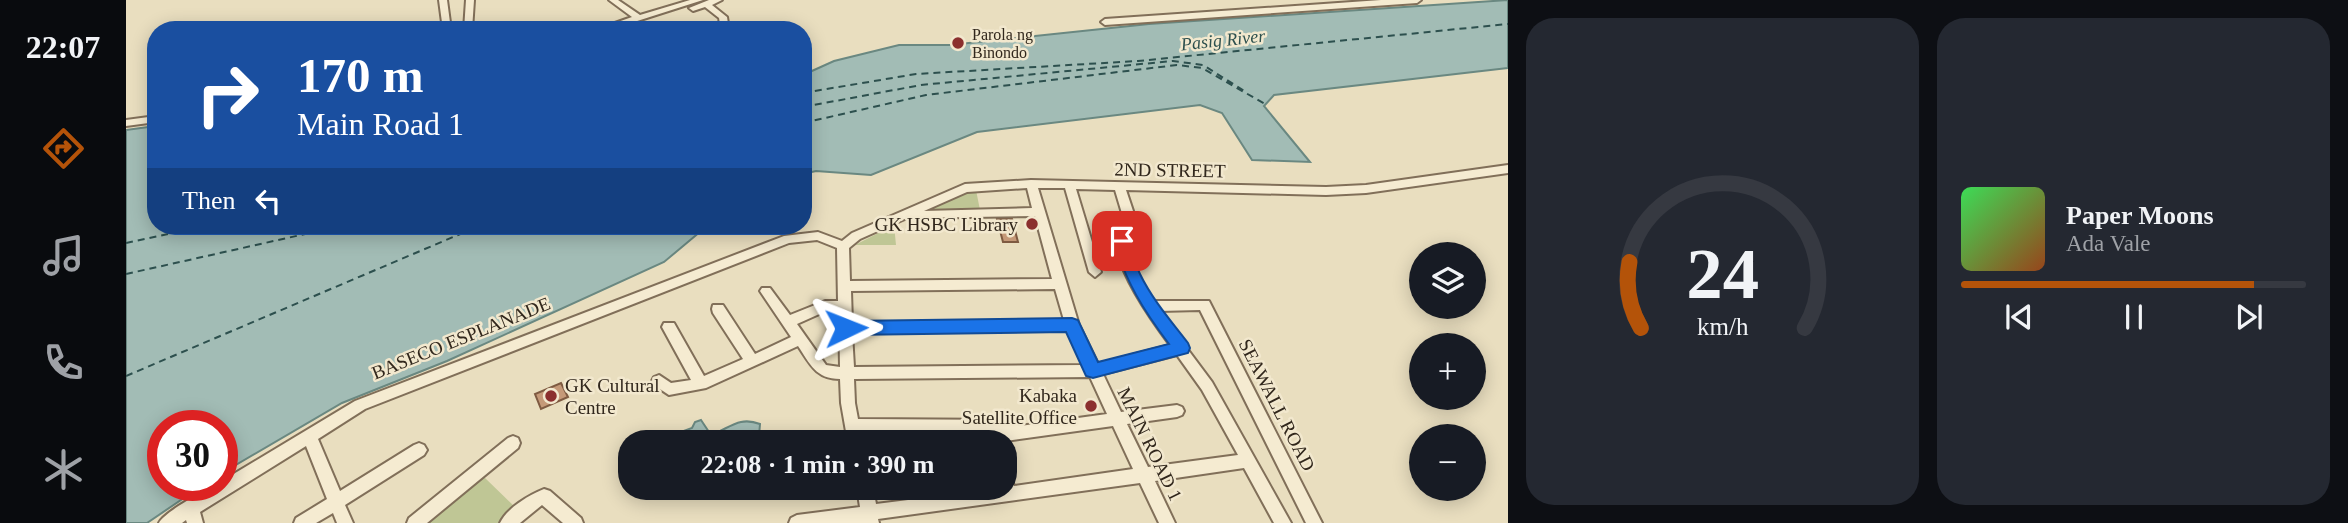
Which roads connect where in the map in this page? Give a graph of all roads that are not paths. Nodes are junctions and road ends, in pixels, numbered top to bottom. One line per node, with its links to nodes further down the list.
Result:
1 (443, 0): 9 (street)
2 (470, 0): 10 (street)
3 (613, 0): 8 (street)
4 (1409, 0): 5 (street); 7 (street)
5 (1417, 0)
6 (705, 1): 8 (street); 12 (street); 13 (street)
7 (1394, 1): 14 (street)
8 (638, 18): 11 (street)
9 (446, 21)
10 (469, 21)
11 (628, 21)
12 (646, 21)
13 (724, 21)
14 (1105, 22)
15 (147, 113): 16 (street)
16 (126, 116)
17 (147, 120): 18 (street)
18 (126, 123)
19 (1508, 169): 22 (street, 2ND STREET)
20 (1031, 184): 21 (street, 2ND STREET); 23 (street, MAIN ROAD 1); 24 (street, 2ND STREET)
21 (1070, 186): 22 (street, 2ND STREET); 27 (street)
22 (1121, 187): 32 (street)
23 (1038, 212): 24 (street); 28 (street, MAIN ROAD 1)
24 (903, 215): 25 (street, 2ND STREET)
25 (843, 246): 29 (street); 51 (street)
26 (726, 257): 55 (street, BASECO ESPLANADE)
27 (1096, 272)
28 (1059, 284): 29 (street); 35 (street, MAIN ROAD 1)
29 (846, 286): 31 (street)
30 (766, 291): 34 (street)
31 (846, 306): 34 (street); 37 (street)
32 (1150, 306): 39 (street); 74 (street, SEAWALL ROAD)
33 (718, 309): 40 (street)
34 (788, 322): 38 (street)
35 (1072, 325): 37 (street); 41 (street, MAIN ROAD 1)
36 (669, 327): 44 (street)
37 (846, 328): 42 (street)
38 (800, 340): 40 (street); 42 (street)
39 (1181, 348): 41 (street); 54 (street)
40 (752, 361): 44 (street)
41 (1093, 371): 42 (street); 46 (street, MAIN ROAD 1)
42 (848, 373): 47 (street)
43 (659, 381): 44 (street)
44 (701, 384)
45 (1177, 411): 46 (street)
46 (1116, 419): 48 (street); 56 (street, MAIN ROAD 1)
47 (852, 425): 48 (street); 49 (street)
48 (1060, 425): 50 (street)
49 (853, 430)
50 (1017, 432)
51 (309, 436): 61 (street); 62 (street)
52 (513, 443): 68 (street)
53 (419, 450): 61 (street)
54 (1246, 461): 56 (street); 73 (street)
55 (238, 472)
56 (1144, 474): 57 (street); 72 (street, MAIN ROAD 1)
57 (1017, 484)
58 (866, 500): 63 (street)
59 (947, 500): 63 (street)
60 (192, 501): 64 (street)
61 (336, 504): 66 (street); 67 (street)
62 (193, 515): 65 (street)
63 (870, 519): 71 (street)
64 (160, 523)
65 (167, 523)
66 (302, 523)
67 (345, 523)
68 (415, 523)
69 (508, 523): 70 (street)
70 (575, 523)
71 (797, 523)
72 (1167, 523)
73 (1283, 523)
74 (1314, 523)

